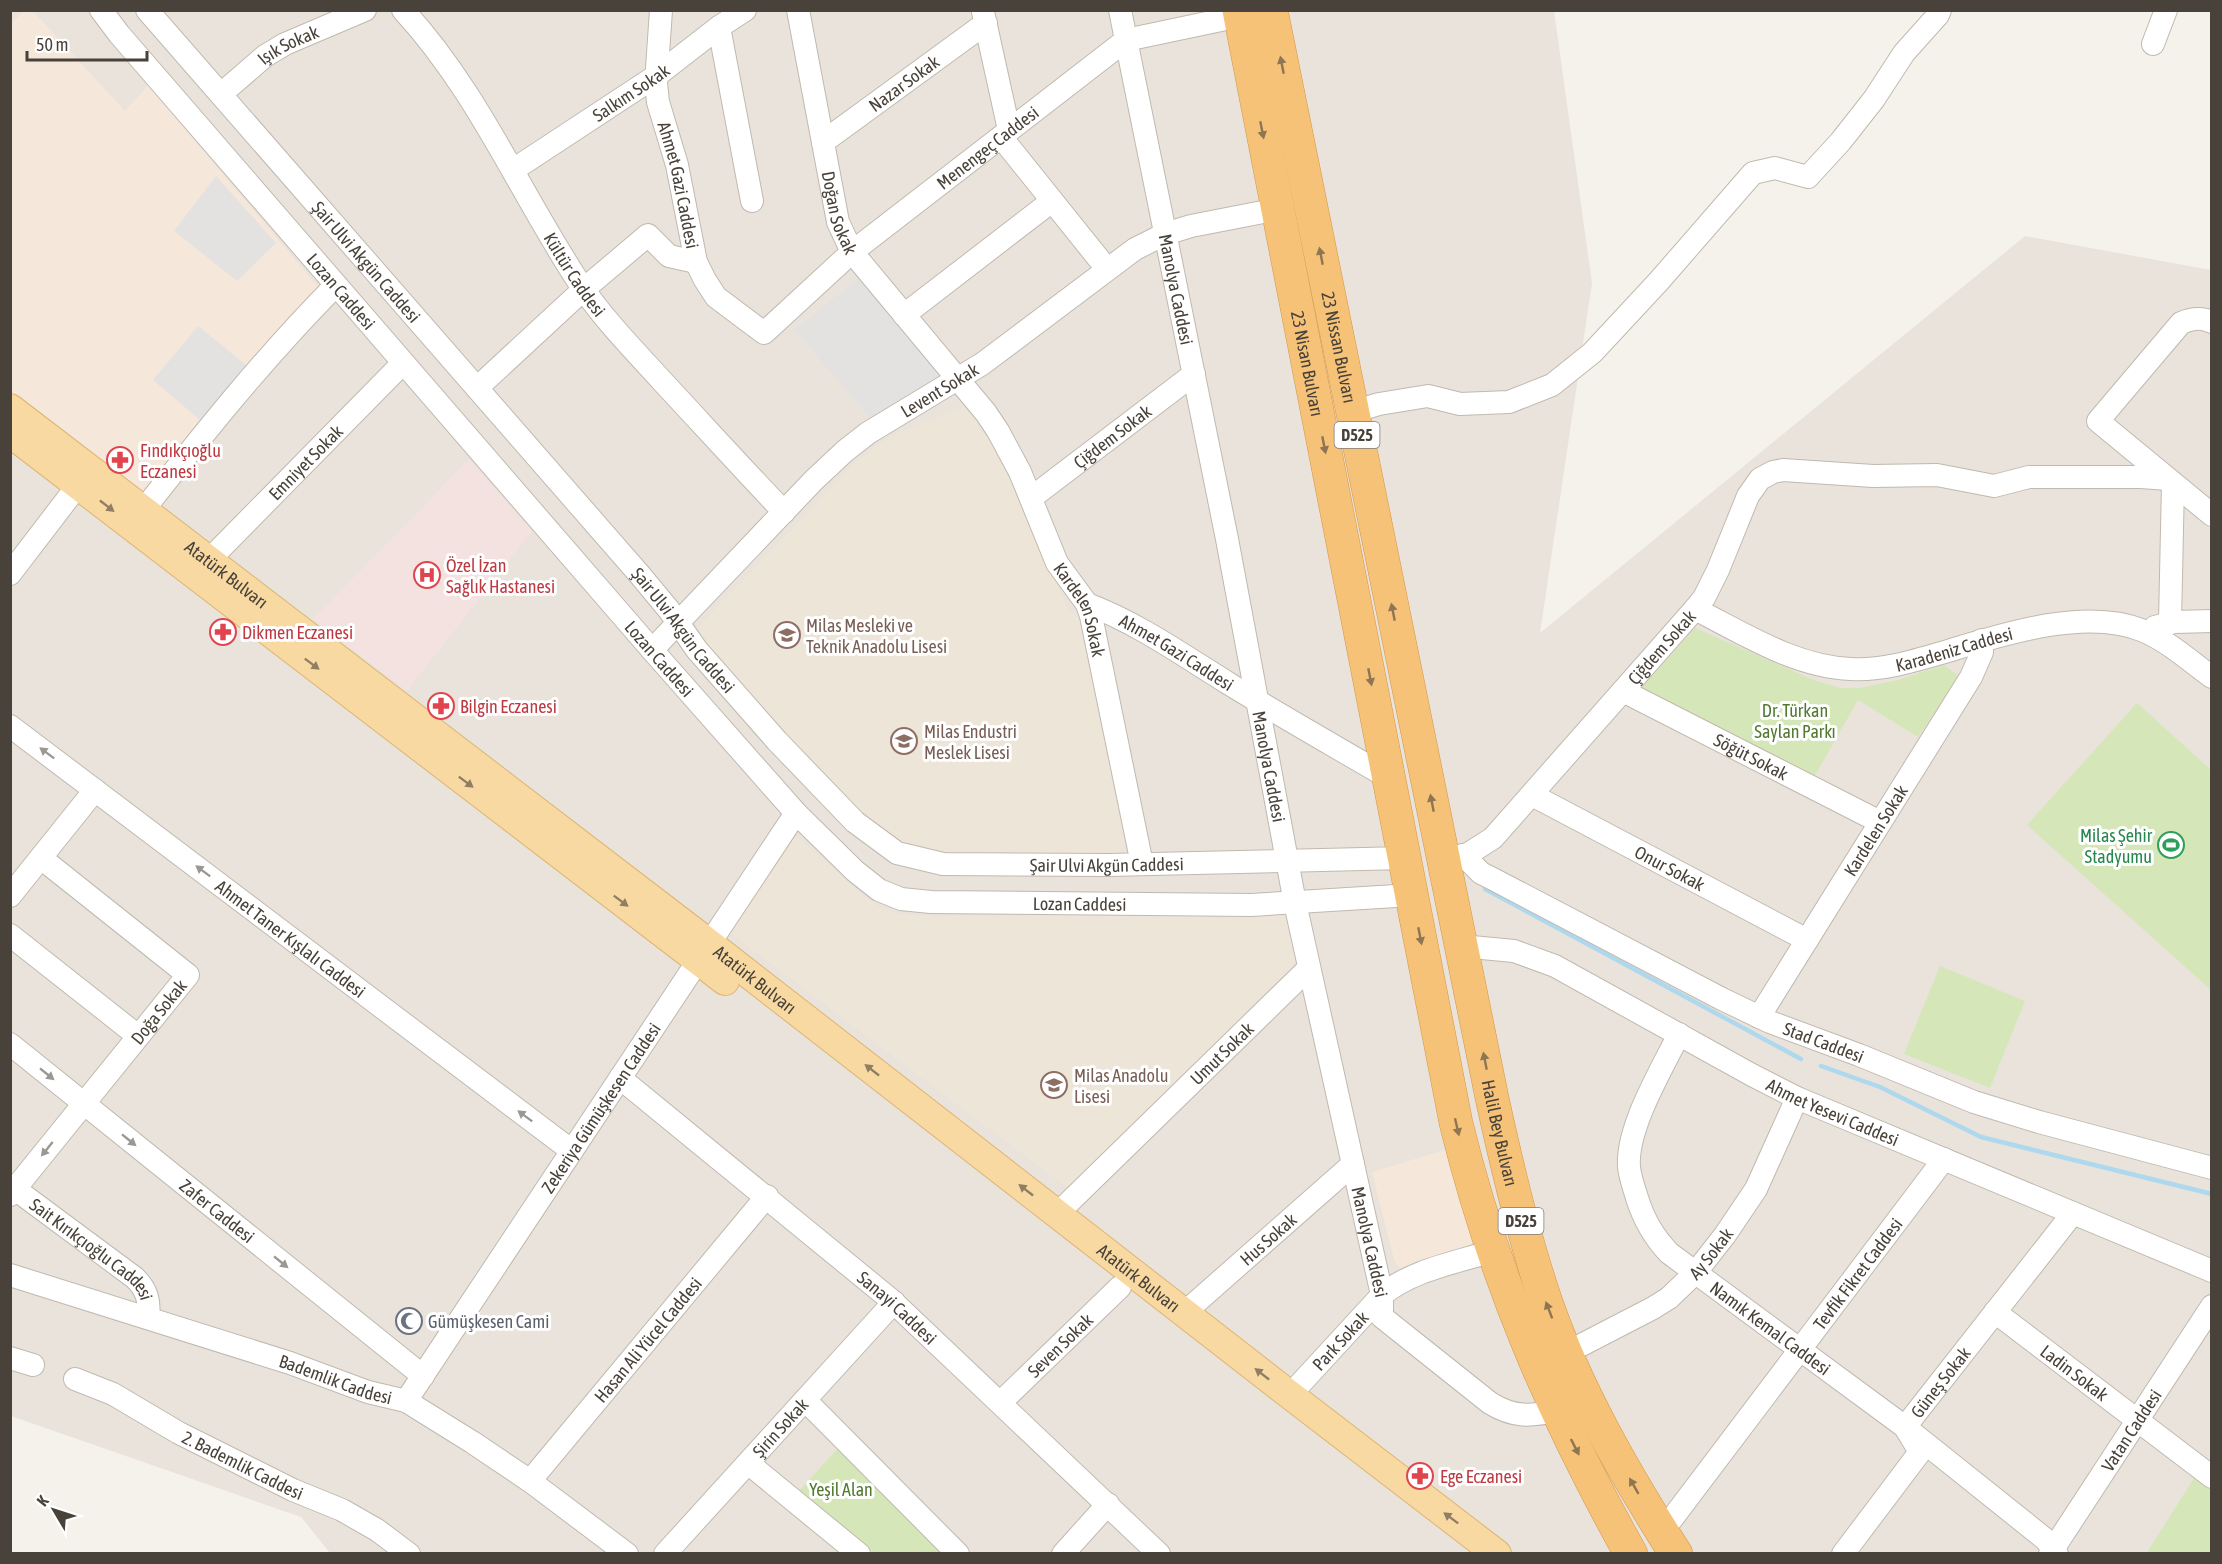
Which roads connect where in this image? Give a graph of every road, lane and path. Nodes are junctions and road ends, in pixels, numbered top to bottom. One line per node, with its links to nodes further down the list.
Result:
1 (101, 10): 28 (street, Lozan Caddesi)
2 (147, 10): 17 (street, Şair Ulvi Akgün Caddesi)
3 (365, 10): 17 (street, Işık Sokak)
4 (402, 10): 20 (street, Kültür Caddesi)
5 (661, 10): 16 (street, Ahmet Gazi Caddesi)
6 (745, 10): 13 (street, Salkım Sokak)
7 (798, 10): 19 (street, Doğan Sokak)
8 (1120, 10): 14 (street, Manolya Caddesi)
9 (1940, 10): 38 (street)
10 (2166, 10): 15 (street)
11 (1250, 12): 14 (street, Menengeç Caddesi); 23 (highway, 23 Nisan Bulvarı / D525, one-way to 23); 38 (highway, 23 Nissan Bulvarı / D525, one-way to 11)
12 (985, 17): 18 (street); 19 (street, Nazar Sokak)
13 (719, 27): 16 (street, Salkım Sokak); 21 (street)
14 (1126, 40): 18 (street, Menengeç Caddesi); 24 (street, Manolya Caddesi)
15 (2153, 44)
16 (656, 76): 20 (street, Salkım Sokak); 26 (street, Ahmet Gazi Caddesi)
17 (221, 94): 36 (street, Şair Ulvi Akgün Caddesi)
18 (1005, 134): 22 (street); 25 (street, Menengeç Caddesi)
19 (823, 142): 25 (street, Doğan Sokak)
20 (513, 170): 29 (street, Kültür Caddesi)
21 (752, 201)
22 (1052, 201): 27 (street); 30 (street)
23 (1278, 209): 24 (street, Levent Sokak); 60 (highway, 23 Nisan Bulvarı / D525, one-way to 60)
24 (1165, 234): 27 (street, Levent Sokak); 34 (street, Manolya Caddesi)
25 (852, 252): 30 (street, Doğan Sokak); 32 (street, Menengeç Caddesi)
26 (696, 262): 29 (street); 32 (street, Ahmet Gazi Caddesi)
27 (1107, 269): 35 (street, Levent Sokak)
28 (336, 285): 33 (street, Lozan Caddesi); 45 (street)
29 (584, 289): 36 (street); 43 (street, Kültür Caddesi)
30 (904, 315): 35 (street, Doğan Sokak)
31 (2211, 322): 41 (street)
32 (764, 333)
33 (403, 363): 46 (street, Emniyet Sokak); 55 (street, Lozan Caddesi)
34 (1194, 374): 42 (street, Çiğdem Sokak); 58 (street, Manolya Caddesi)
35 (958, 380): 42 (street, Kardelen Sokak); 43 (street, Levent Sokak)
36 (477, 388): 52 (street, Şair Ulvi Akgün Caddesi)
37 (10, 408): 40 (main road, Atatürk Bulvarı)
38 (1352, 412): 67 (highway, 23 Nissan Bulvarı / D525, one-way to 38)
39 (10, 433): 40 (main road, Atatürk Bulvarı)
40 (85, 477): 45 (main road, Atatürk Bulvarı); 47 (street)
41 (2170, 481): 44 (street); 49 (street, Çiğdem Sokak); 51 (street)
42 (1031, 498): 48 (street, Kardelen Sokak)
43 (784, 512): 52 (street, Levent Sokak)
44 (2211, 515)
45 (138, 517): 46 (main road, Atatürk Bulvarı); 76 (main road, Atatürk Bulvarı, one-way to 76)
46 (210, 559): 76 (main road, Atatürk Bulvarı)
47 (10, 574)
48 (1087, 604): 58 (street, Ahmet Gazi Caddesi); 69 (street, Kardelen Sokak)
49 (1695, 609): 54 (street, Karadeniz Caddesi); 57 (street, Çiğdem Sokak)
50 (2211, 621): 51 (street)
51 (2170, 622): 53 (street)
52 (678, 623): 55 (street, Levent Sokak); 69 (street, Şair Ulvi Akgün Caddesi)
53 (2146, 632): 54 (street, Karadeniz Caddesi); 56 (street, Karadeniz Caddesi)
54 (1982, 640): 64 (street, Kardelen Sokak)
55 (652, 650): 63 (street, Lozan Caddesi)
56 (2211, 677)
57 (1623, 691): 62 (street, Çiğdem Sokak); 64 (street, Söğüt Sokak)
58 (1257, 701): 60 (street, Ahmet Gazi Caddesi); 68 (street, Manolya Caddesi)
59 (10, 726): 61 (street, Ahmet Taner Kışlalı Caddesi, one-way to 59)
60 (1389, 778): 66 (highway, 23 Nisan Bulvarı / D525)
61 (95, 790): 65 (street); 85 (street, Ahmet Taner Kışlalı Caddesi, one-way to 61)
62 (1532, 795): 67 (street, Çiğdem Sokak); 74 (street, Onur Sokak)
63 (796, 813): 72 (street, Lozan Caddesi); 76 (street, Zekeriya Gümüşkesen Caddesi)
64 (1880, 822): 74 (street, Kardelen Sokak)
65 (41, 858): 71 (street); 80 (street, Doğa Sokak)
66 (1405, 858): 68 (street, Şair Ulvi Akgün Caddesi); 70 (highway, Halil Bey Bulvarı / D525)
67 (1453, 858): 75 (highway, Halil Bey Bulvarı / D525); 78 (street, Stad Caddesi)
68 (1286, 861): 69 (street, Şair Ulvi Akgün Caddesi); 72 (street, Manolya Caddesi)
69 (1142, 864)
70 (1413, 895): 72 (street, Lozan Caddesi); 93 (highway, Halil Bey Bulvarı / D525, one-way to 93)
71 (10, 896)
72 (1295, 903): 77 (street, Manolya Caddesi)
73 (10, 935): 80 (street)
74 (1807, 940): 78 (street, Kardelen Sokak)
75 (1461, 946): 79 (street, Ahmet Yesevi Caddesi); 105 (highway, Halil Bey Bulvarı / D525, one-way to 75)
76 (704, 952): 82 (street, Zekeriya Gümüşkesen Caddesi); 92 (main road, Atatürk Bulvarı, one-way to 76); 97 (main road, Atatürk Bulvarı)
77 (1309, 968): 87 (street, Manolya Caddesi); 92 (street, Umut Sokak)
78 (1759, 1017): 88 (street, Stad Caddesi)
79 (1678, 1034): 83 (street, Ahmet Yesevi Caddesi); 95 (street, Namık Kemal Caddesi)
80 (138, 1036): 84 (street, Doğa Sokak)
81 (10, 1044): 84 (street, Zafer Caddesi, one-way to 84)
82 (620, 1078): 85 (street, Zekeriya Gümüşkesen Caddesi); 90 (street, Sanayi Caddesi)
83 (1797, 1098): 86 (street, Ahmet Yesevi Caddesi); 95 (street, Ay Sokak)
84 (84, 1103): 89 (street, Doğa Sokak, one-way to 89); 108 (street, Zafer Caddesi, one-way to 108)
85 (572, 1151): 108 (street, Zekeriya Gümüşkesen Caddesi)
86 (1944, 1159): 91 (street, Ahmet Yesevi Caddesi); 104 (street, Tevfik Fikret Caddesi)
87 (1353, 1164): 98 (street, Manolya Caddesi); 102 (street, Hus Sokak)
88 (2211, 1168)
89 (13, 1192): 103 (street, Sait Kırıkçıoğlu Caddesi)
90 (767, 1196): 99 (street, Sanayi Caddesi); 119 (street, Hasan Ali Yücel Caddesi)
91 (2073, 1213): 94 (street, Ahmet Yesevi Caddesi); 101 (street, Güneş Sokak)
92 (1057, 1214): 102 (main road, Atatürk Bulvarı)
93 (1492, 1251): 98 (street, Park Sokak); 114 (highway, Halil Bey Bulvarı / D525)
94 (2211, 1271)
95 (1696, 1272): 104 (street, Namık Kemal Caddesi); 105 (street, Ay Sokak)
96 (10, 1275): 103 (street, Bademlik Caddesi)
97 (1120, 1287): 113 (street, Seven Sokak); 130 (main road, Atatürk Bulvarı)
98 (1382, 1295): 110 (street, Park Sokak); 114 (street, Manolya Caddesi)
99 (894, 1302): 111 (street, Şirin Sokak); 113 (street, Sanayi Caddesi)
100 (2211, 1306): 115 (street, Vatan Caddesi)
101 (1995, 1312): 115 (street, Ladin Sokak); 116 (street, Güneş Sokak)
102 (1184, 1313): 110 (main road, Atatürk Bulvarı, one-way to 102)
103 (148, 1317): 112 (street, Bademlik Caddesi)
104 (1801, 1348): 116 (street, Namık Kemal Caddesi); 121 (street, Tevfik Fikret Caddesi)
105 (1566, 1353): 121 (highway, Halil Bey Bulvarı / D525, one-way to 105)
106 (10, 1358): 107 (street)
107 (33, 1365)
108 (423, 1376): 112 (street, Zekeriya Gümüşkesen Caddesi)
109 (75, 1379): 123 (street, 2. Bademlik Caddesi)
110 (1290, 1395): 131 (main road, Atatürk Bulvarı, one-way to 110)
111 (805, 1400): 117 (street, Şirin Sokak); 127 (street)
112 (406, 1401): 119 (street, Bademlik Caddesi)
113 (1001, 1402): 120 (street, Sanayi Caddesi)
114 (1557, 1412): 132 (highway, Halil Bey Bulvarı / D525, one-way to 132)
115 (2137, 1420): 118 (street, Ladin Sokak); 122 (street, Vatan Caddesi)
116 (1905, 1427): 122 (street, Namık Kemal Caddesi); 133 (street, Güneş Sokak)
117 (748, 1463): 125 (street, Şirin Sokak); 126 (street)
118 (2211, 1477)
119 (530, 1481): 124 (street, Bademlik Caddesi)
120 (1108, 1504): 128 (street); 129 (street, Sanayi Caddesi)
121 (1669, 1543)
122 (2053, 1552)
123 (409, 1554)
124 (627, 1554)
125 (665, 1554)
126 (859, 1554)
127 (958, 1554)
128 (1063, 1554)
129 (1159, 1554)
130 (1466, 1554)
131 (1497, 1554)
132 (1631, 1554)
133 (1843, 1554)

